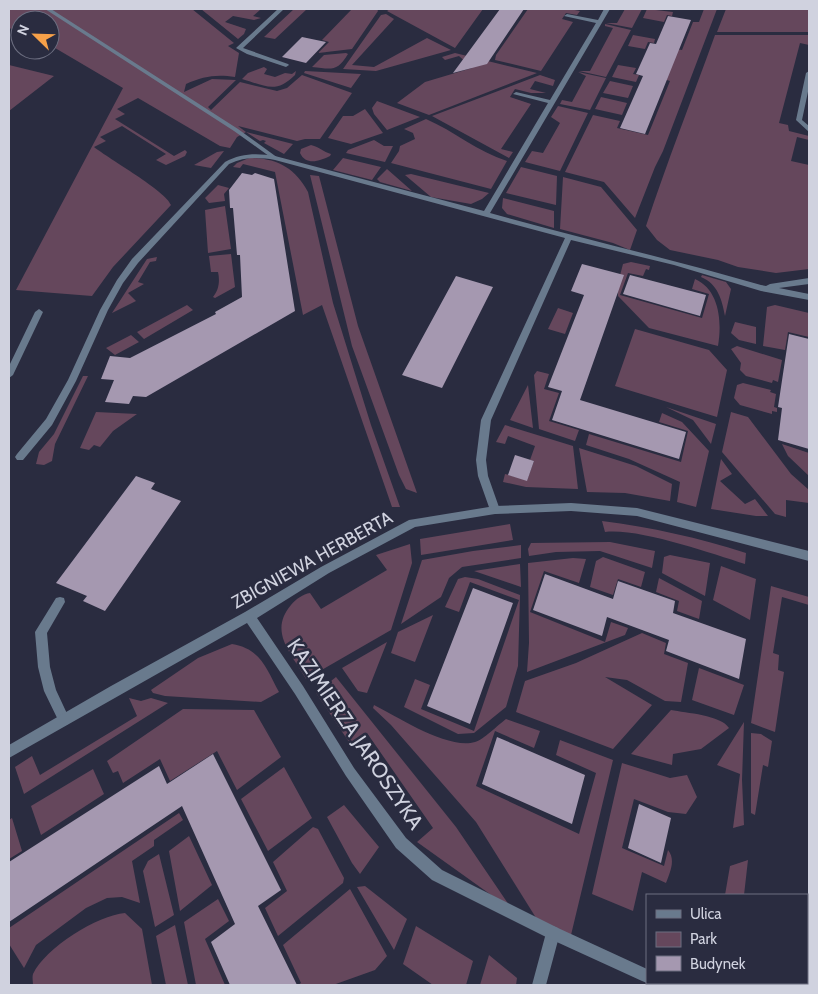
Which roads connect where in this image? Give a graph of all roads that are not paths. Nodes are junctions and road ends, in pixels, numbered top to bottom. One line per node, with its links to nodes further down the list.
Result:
1 (48, 9): 11 (street)
2 (281, 9): 6 (street)
3 (607, 9): 5 (street)
4 (567, 16): 5 (street)
5 (599, 22): 9 (street)
6 (286, 66)
7 (809, 73): 10 (street)
8 (516, 94): 9 (street)
9 (550, 102): 12 (street)
10 (809, 130)
11 (274, 158): 12 (street); 19 (street)
12 (486, 214): 13 (street)
13 (568, 237): 15 (street); 20 (street)
14 (809, 281): 15 (street)
15 (761, 288): 16 (street)
16 (809, 297)
17 (39, 312): 18 (street)
18 (9, 375)
19 (20, 458)
20 (495, 510): 21 (street, ZBIGNIEWA HERBERTA); 23 (street, ZBIGNIEWA HERBERTA)
21 (809, 556)
22 (60, 602): 24 (street)
23 (249, 616): 24 (street, ZBIGNIEWA HERBERTA); 26 (street, KAZIMIERZA JAROSZYKA)
24 (64, 720): 25 (street, ZBIGNIEWA HERBERTA)
25 (9, 752)
26 (553, 933): 27 (street, KAZIMIERZA JAROSZYKA); 28 (street)
27 (646, 976)
28 (539, 985)

